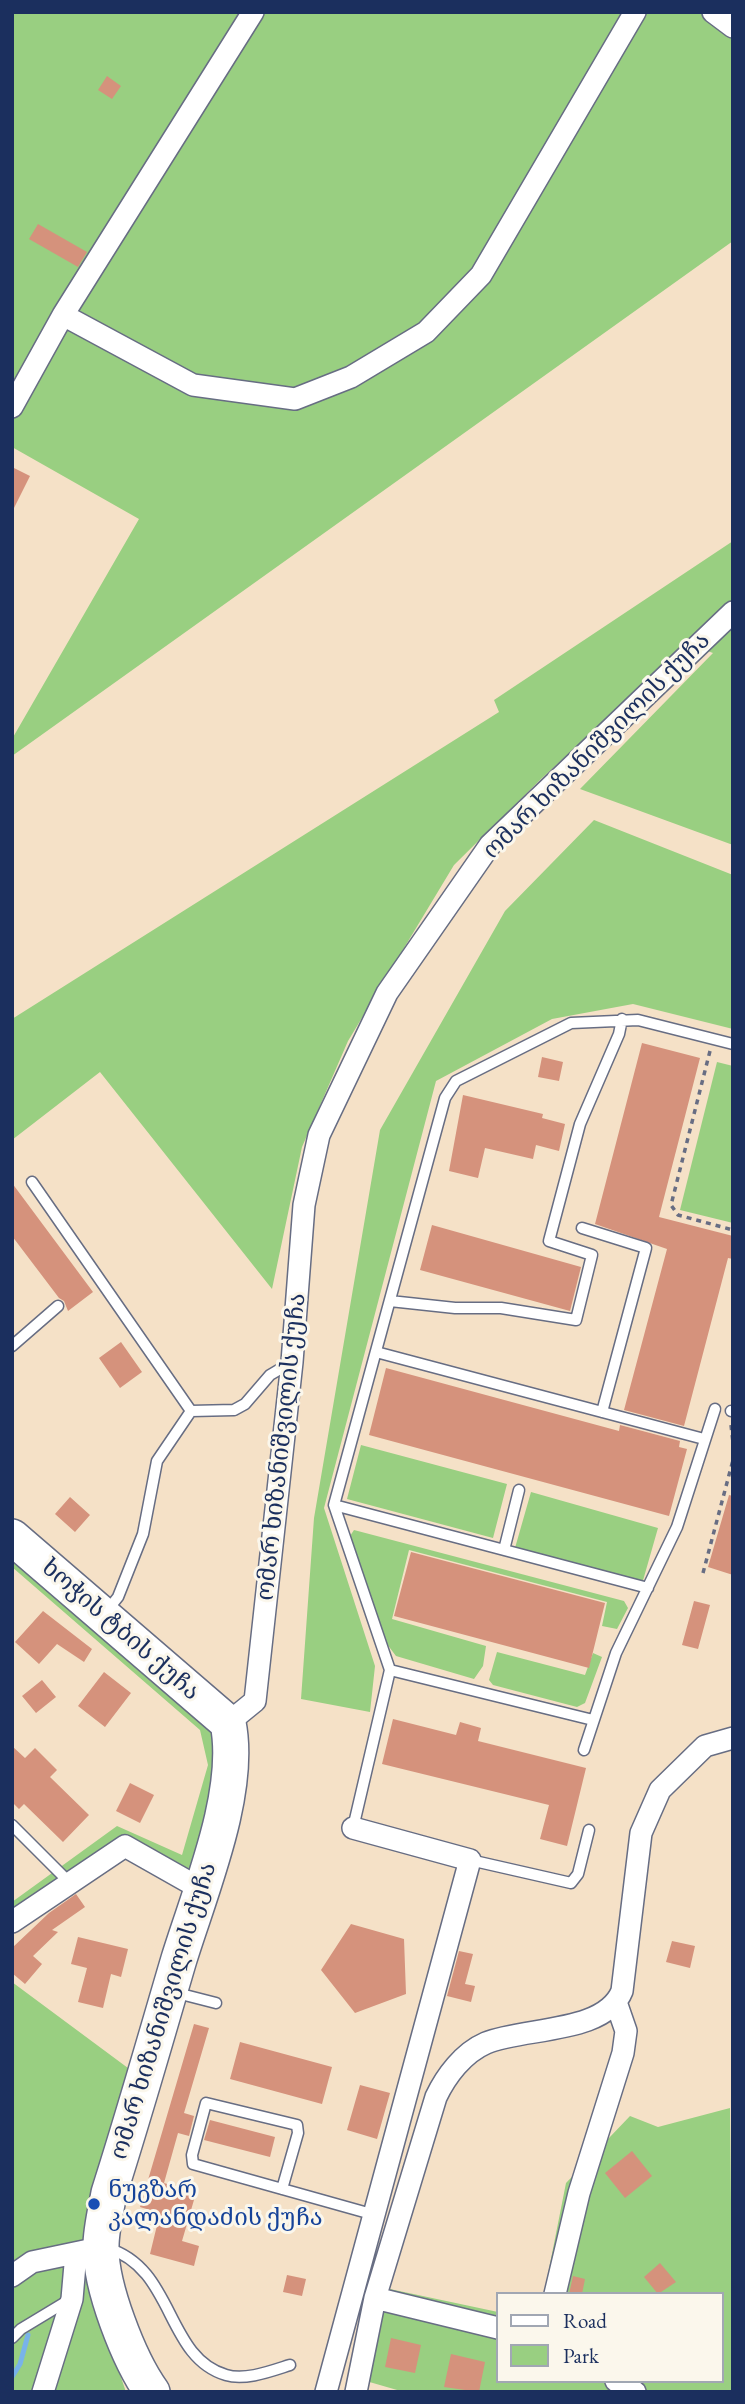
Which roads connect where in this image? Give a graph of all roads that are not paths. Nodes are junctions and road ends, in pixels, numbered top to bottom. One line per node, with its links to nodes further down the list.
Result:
1 (253, 12): 5 (street)
2 (635, 12): 5 (street)
3 (713, 12): 4 (street)
4 (733, 27)
5 (63, 315): 6 (street)
6 (12, 407)
7 (733, 612): 16 (street, ომარ ხიზანიშვილის ქუჩა)
8 (622, 1019): 9 (lane); 12 (lane); 12 (lane)
9 (733, 1044)
10 (32, 1182): 18 (lane)
11 (582, 1228): 19 (lane)
12 (390, 1301): 15 (lane)
13 (58, 1306): 14 (lane)
14 (12, 1346)
15 (376, 1352): 19 (lane); 22 (lane)
16 (292, 1362): 18 (lane); 29 (street, ომარ ხიზანიშვილის ქუჩა)
17 (715, 1409): 20 (lane)
18 (191, 1410): 26 (lane)
19 (602, 1412): 20 (lane)
20 (704, 1439): 25 (lane)
21 (519, 1490): 24 (lane)
22 (334, 1505): 24 (lane); 27 (lane)
23 (15, 1545): 26 (main road, ხოჭის ტბის ქუჩა)
24 (504, 1550): 25 (lane)
25 (648, 1588): 28 (lane)
26 (104, 1614): 29 (main road, ხოჭის ტბის ქუჩა)
27 (390, 1671): 28 (lane); 33 (lane)
28 (593, 1720): 31 (lane)
29 (228, 1723): 37 (main road, ომარ ხიზანიშვილის ქუჩა)
30 (733, 1738): 41 (street)
31 (584, 1749)
32 (12, 1825): 36 (lane)
33 (353, 1828): 35 (street)
34 (589, 1830): 35 (lane)
35 (470, 1860): 43 (street)
36 (70, 1883): 37 (street); 38 (street)
37 (201, 1889): 39 (main road, ომარ ხიზანიშვილის ქუჩა)
38 (12, 1922)
39 (170, 1991): 40 (lane); 44 (main road, ომარ ხიზანიშვილის ქუჩა)
40 (216, 2003)
41 (617, 2005): 46 (street); 47 (street)
42 (282, 2189): 42 (lane); 43 (lane)
43 (375, 2215): 54 (street)
44 (88, 2250): 45 (street); 48 (street); 51 (lane); 53 (main road, ომარ ხიზანიშვილის ქუჩა)
45 (12, 2276)
46 (555, 2292)
47 (375, 2298): 49 (street); 55 (street)
48 (72, 2299): 50 (lane); 52 (street)
49 (496, 2328)
50 (12, 2338)
51 (290, 2365)
52 (43, 2392)
53 (152, 2392)
54 (326, 2392)
55 (356, 2392)

